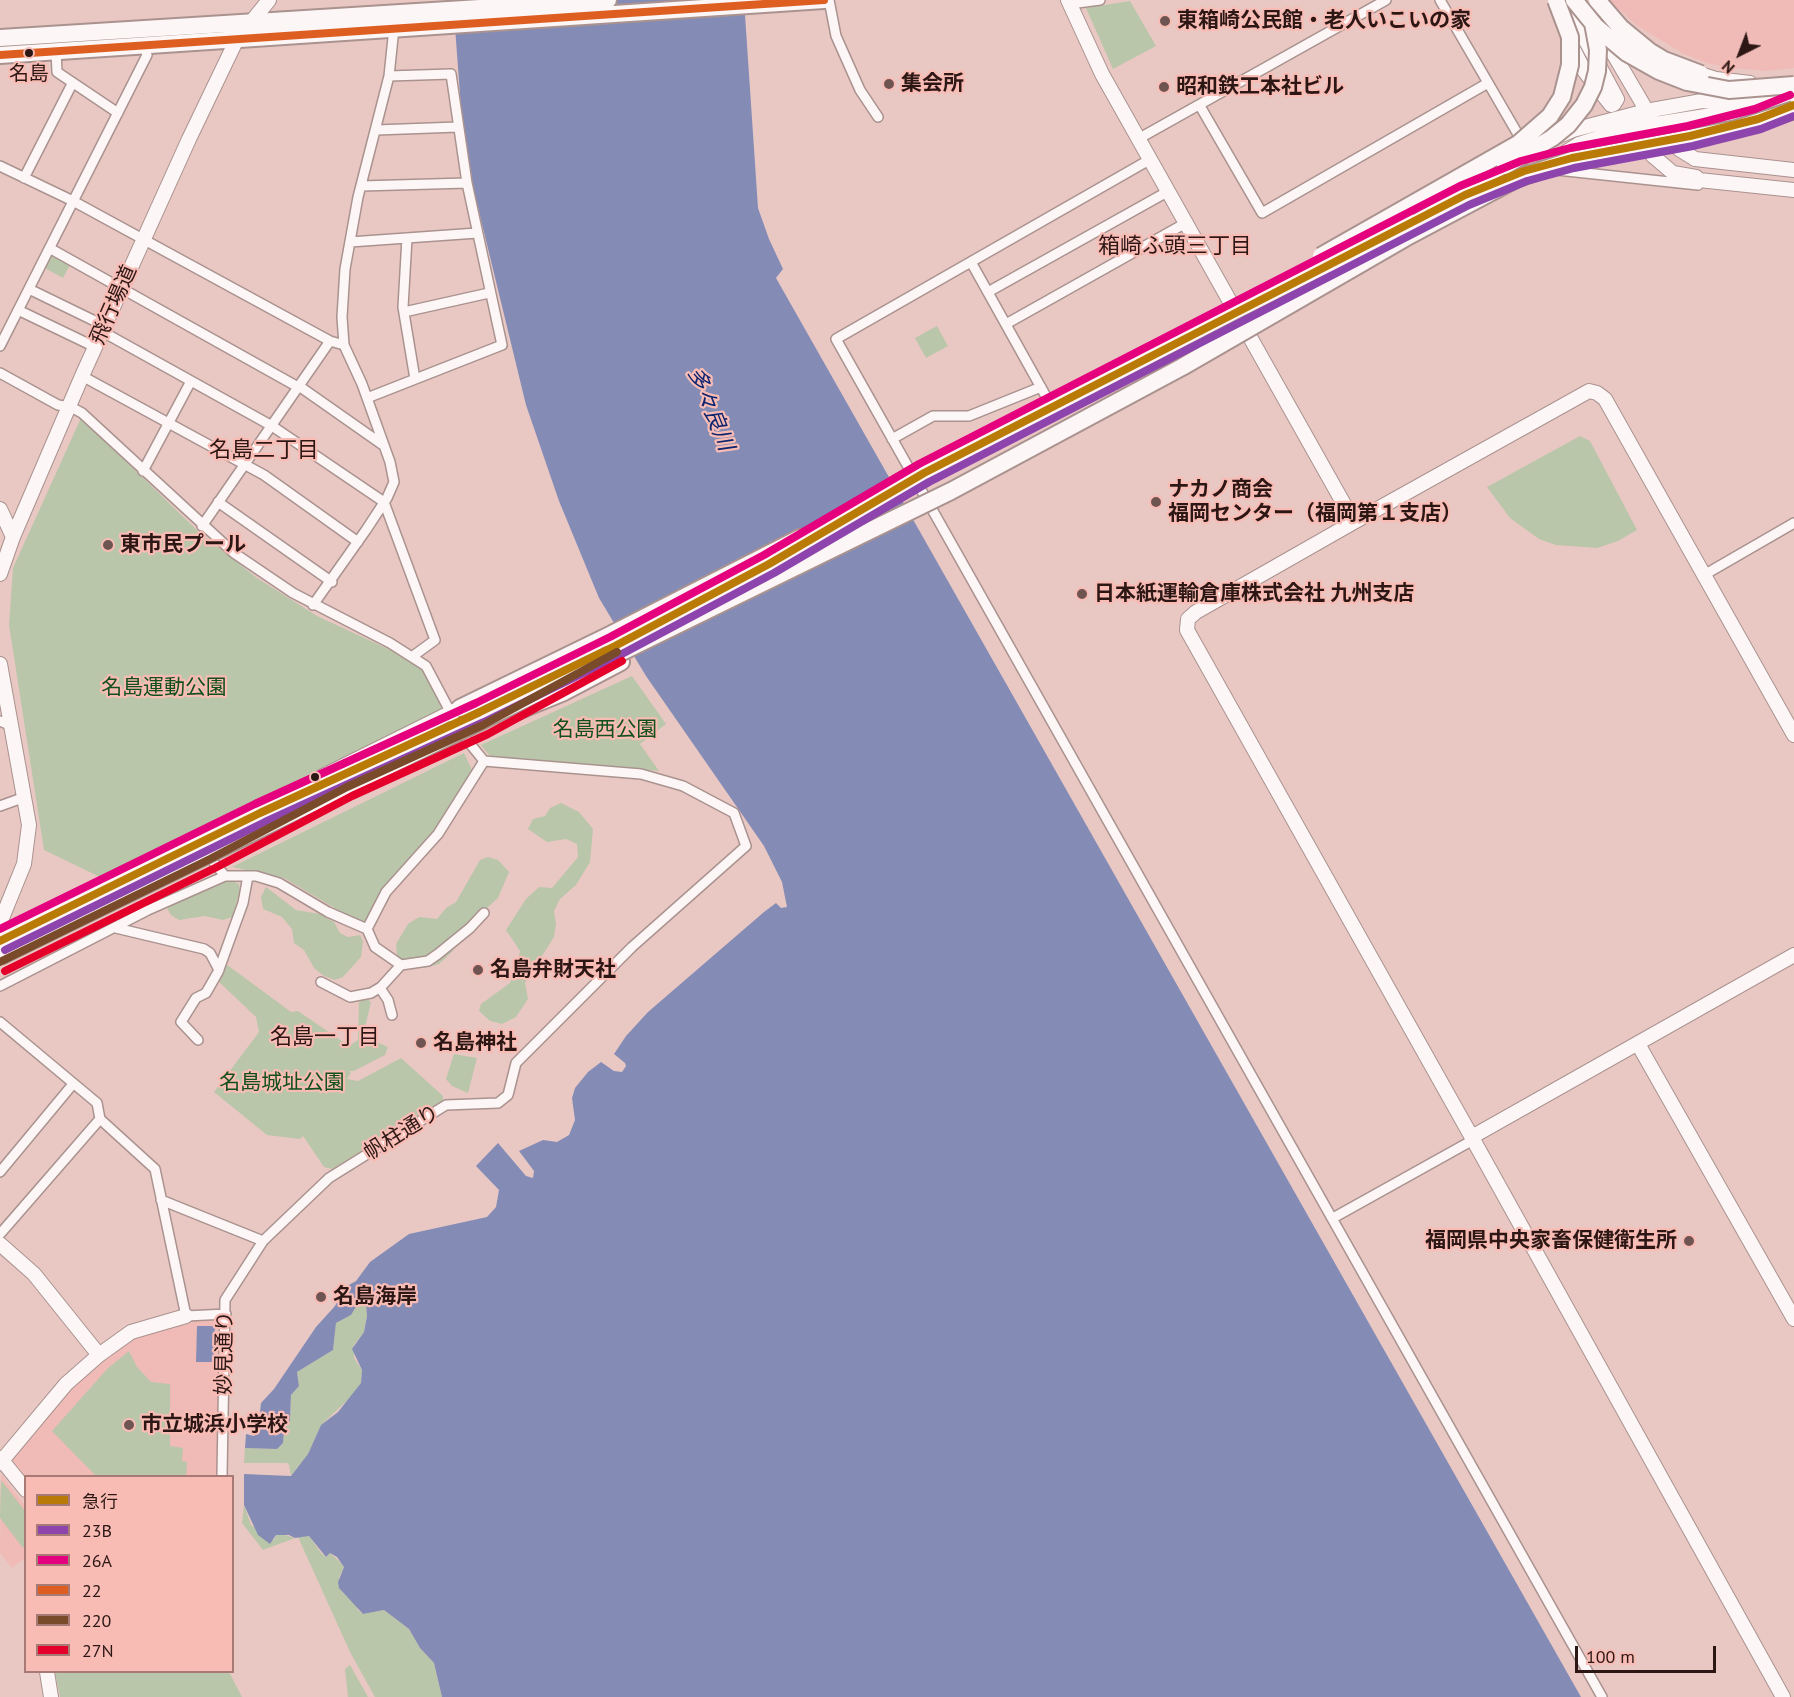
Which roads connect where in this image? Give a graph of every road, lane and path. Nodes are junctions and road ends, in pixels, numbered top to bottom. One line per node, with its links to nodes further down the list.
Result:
1 (269, 0): 17 (street, 飛行場道)
2 (608, 0): 16 (highway)
3 (824, 0): 16 (highway)
4 (829, 0): 37 (street)
5 (1100, 0): 15 (street)
6 (1386, 0): 33 (street)
7 (1440, 0): 27 (street)
8 (1547, 0): 24 (street)
9 (1556, 0): 75 (highway, bridge)
10 (1564, 0): 31 (street)
11 (1574, 0): 29 (highway, bridge)
12 (1583, 0): 34 (street); 67 (highway, bridge)
13 (1592, 0): 26 (street)
14 (1597, 0): 26 (highway, bridge)
15 (1069, 2): 43 (street)
16 (451, 17): 17 (highway); 18 (highway)
17 (252, 22): 19 (highway); 20 (street, 飛行場道)
18 (394, 28): 20 (highway); 25 (street)
19 (0, 38)
20 (236, 40): 21 (highway); 59 (street, 飛行場道)
21 (144, 45): 22 (highway); 36 (street)
22 (56, 50): 23 (highway); 28 (street)
23 (0, 55)
24 (1585, 72): 31 (street); 42 (street)
25 (388, 76): 40 (street); 41 (street)
26 (1794, 80)
27 (1488, 83): 33 (street); 44 (street)
28 (72, 84): 36 (street); 49 (street)
29 (1794, 85)
30 (1794, 96): 34 (street)
31 (1614, 104): 38 (street)
32 (1794, 105): 75 (highway, bridge)
33 (1200, 106): 43 (street)
34 (1646, 111): 38 (street); 39 (street)
35 (1794, 112): 39 (street); 67 (highway, bridge)
36 (118, 113): 55 (street)
37 (878, 117)
38 (1626, 123): 39 (street); 42 (street); 46 (street); 50 (street)
39 (1656, 125): 48 (street)
40 (458, 128): 41 (street); 51 (street)
41 (376, 130): 52 (street)
42 (1561, 136): 44 (street)
43 (1138, 139): 45 (street)
44 (1527, 151): 70 (street)
45 (1149, 160): 54 (street); 62 (street)
46 (1547, 165): 50 (street); 72 (street)
47 (0, 166): 49 (street)
48 (1794, 170)
49 (24, 178): 55 (street)
50 (1699, 180): 53 (street)
51 (467, 183): 52 (street); 57 (street)
52 (362, 186): 60 (street)
53 (1794, 190)
54 (1167, 192): 56 (street); 65 (street)
55 (73, 201): 59 (street); 61 (street)
56 (1184, 224): 70 (street); 71 (street)
57 (477, 233): 58 (street); 66 (street)
58 (406, 238): 60 (street); 69 (street)
59 (144, 240): 63 (street, 飛行場道); 74 (street)
60 (350, 242): 76 (street)
61 (51, 249): 63 (street); 64 (street)
62 (971, 262): 65 (street); 90 (street)
63 (122, 287): 73 (street, 飛行場道); 83 (street)
64 (29, 289): 68 (street); 73 (street)
65 (988, 292): 71 (street)
66 (489, 293): 69 (street); 81 (street)
67 (1291, 304): 95 (highway, bridge)
68 (18, 310): 77 (street); 78 (street)
69 (404, 312): 81 (street)
70 (1236, 314): 72 (street); 87 (street)
71 (1006, 324): 84 (street)
72 (1244, 327): 95 (street); 99 (street)
73 (104, 329): 78 (street, 飛行場道); 82 (street)
74 (330, 342): 76 (street); 83 (street)
75 (1172, 343): 94 (highway, bridge)
76 (344, 345): 85 (street)
77 (0, 346)
78 (95, 347): 80 (street, 飛行場道)
79 (0, 373): 86 (street)
80 (82, 376): 86 (street, 飛行場道); 88 (street)
81 (415, 380): 85 (street)
82 (191, 381): 88 (street); 89 (street)
83 (299, 387): 89 (street); 91 (street)
84 (1041, 387): 87 (street); 90 (street)
85 (367, 398): 91 (street)
86 (71, 407): 93 (street); 102 (street, 飛行場道)
87 (1054, 411): 108 (street, bridge)
88 (168, 423): 92 (street); 93 (street)
89 (272, 426): 92 (street); 97 (street)
90 (892, 439): 145 (street)
91 (384, 445): 97 (street)
92 (245, 464): 96 (street); 103 (street)
93 (143, 471): 101 (street)
94 (906, 483): 108 (highway, bridge); 127 (highway, bridge)
95 (943, 491): 108 (highway, bridge); 129 (highway, bridge)
96 (218, 502): 101 (street); 106 (street)
97 (384, 502): 103 (street); 109 (street)
98 (0, 509): 102 (street)
99 (1354, 522): 105 (street); 142 (street)
100 (1794, 524): 105 (street)
101 (202, 526): 107 (street)
102 (13, 537): 104 (street, 飛行場道)
103 (358, 542): 106 (street)
104 (0, 574)
105 (1704, 575): 115 (street)
106 (332, 582): 107 (street)
107 (313, 605): 109 (street)
108 (615, 648): 111 (highway); 113 (highway)
109 (413, 656): 111 (street)
110 (0, 664): 112 (street)
111 (455, 710): 114 (street); 119 (street)
112 (6, 724): 117 (street)
113 (483, 725): 114 (street)
114 (462, 734): 116 (street); 120 (street)
115 (1794, 735)
116 (484, 761): 126 (street); 147 (street, 帆柱通り)
117 (25, 797): 118 (street); 124 (street)
118 (0, 806)
119 (198, 837): 120 (street); 127 (street)
120 (210, 859): 121 (street); 130 (street)
121 (225, 876): 122 (street); 125 (street)
122 (248, 876): 126 (street); 132 (street)
123 (484, 913): 131 (street)
124 (0, 923)
125 (116, 928): 132 (street); 134 (street)
126 (367, 929): 131 (street)
127 (0, 939)
128 (1794, 955): 139 (street)
129 (0, 956)
130 (0, 962)
131 (401, 964): 135 (street)
132 (219, 970): 138 (street)
133 (321, 982): 135 (street)
134 (0, 986)
135 (380, 988): 136 (street)
136 (392, 1015)
137 (0, 1022): 140 (street)
138 (198, 1040)
139 (1638, 1044): 142 (street); 151 (street)
140 (73, 1084): 141 (street); 143 (street)
141 (100, 1119): 144 (street); 146 (street)
142 (1471, 1137): 145 (street); 159 (street)
143 (0, 1172)
144 (161, 1200): 147 (street); 150 (street)
145 (1333, 1218): 158 (street)
146 (0, 1234)
147 (263, 1241): 149 (street, 妙見通り)
148 (0, 1244): 152 (street)
149 (226, 1314): 150 (street); 154 (street, 妙見通り)
150 (186, 1316): 152 (street)
151 (1794, 1319)
152 (99, 1355): 153 (street)
153 (1, 1461): 155 (street)
154 (222, 1475)
155 (24, 1488)
156 (47, 1673): 157 (street)
157 (51, 1697)
158 (1602, 1697)
159 (1783, 1697)

